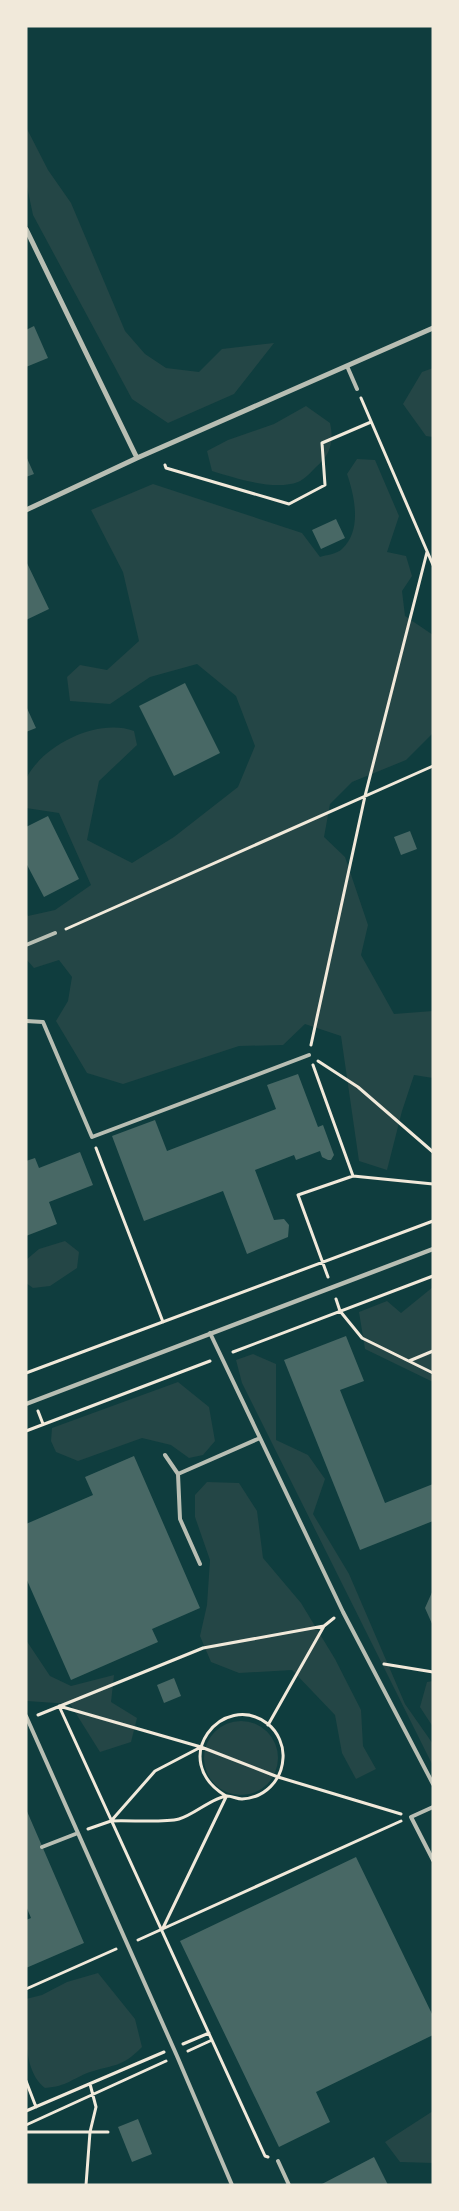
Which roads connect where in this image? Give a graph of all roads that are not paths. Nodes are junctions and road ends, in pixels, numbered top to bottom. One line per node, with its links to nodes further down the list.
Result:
1 (26, 229): 5 (street)
2 (433, 328): 3 (street)
3 (347, 366): 4 (lane); 5 (street)
4 (357, 389)
5 (137, 458): 6 (street)
6 (26, 510)
7 (55, 933): 8 (lane)
8 (26, 945)
9 (26, 1021): 10 (lane)
10 (309, 1056)
11 (433, 1249): 12 (street)
12 (210, 1333): 13 (street); 14 (lane)
13 (26, 1404)
14 (260, 1438): 16 (lane); 19 (lane)
15 (165, 1455): 16 (lane)
16 (178, 1474): 17 (lane)
17 (200, 1564)
18 (27, 1718): 21 (lane)
19 (433, 1784)
20 (433, 1807): 23 (lane)
21 (78, 1833): 22 (lane); 25 (lane)
22 (42, 1847)
23 (433, 1860)
24 (278, 2161): 26 (lane)
25 (232, 2185)
26 (289, 2185)

